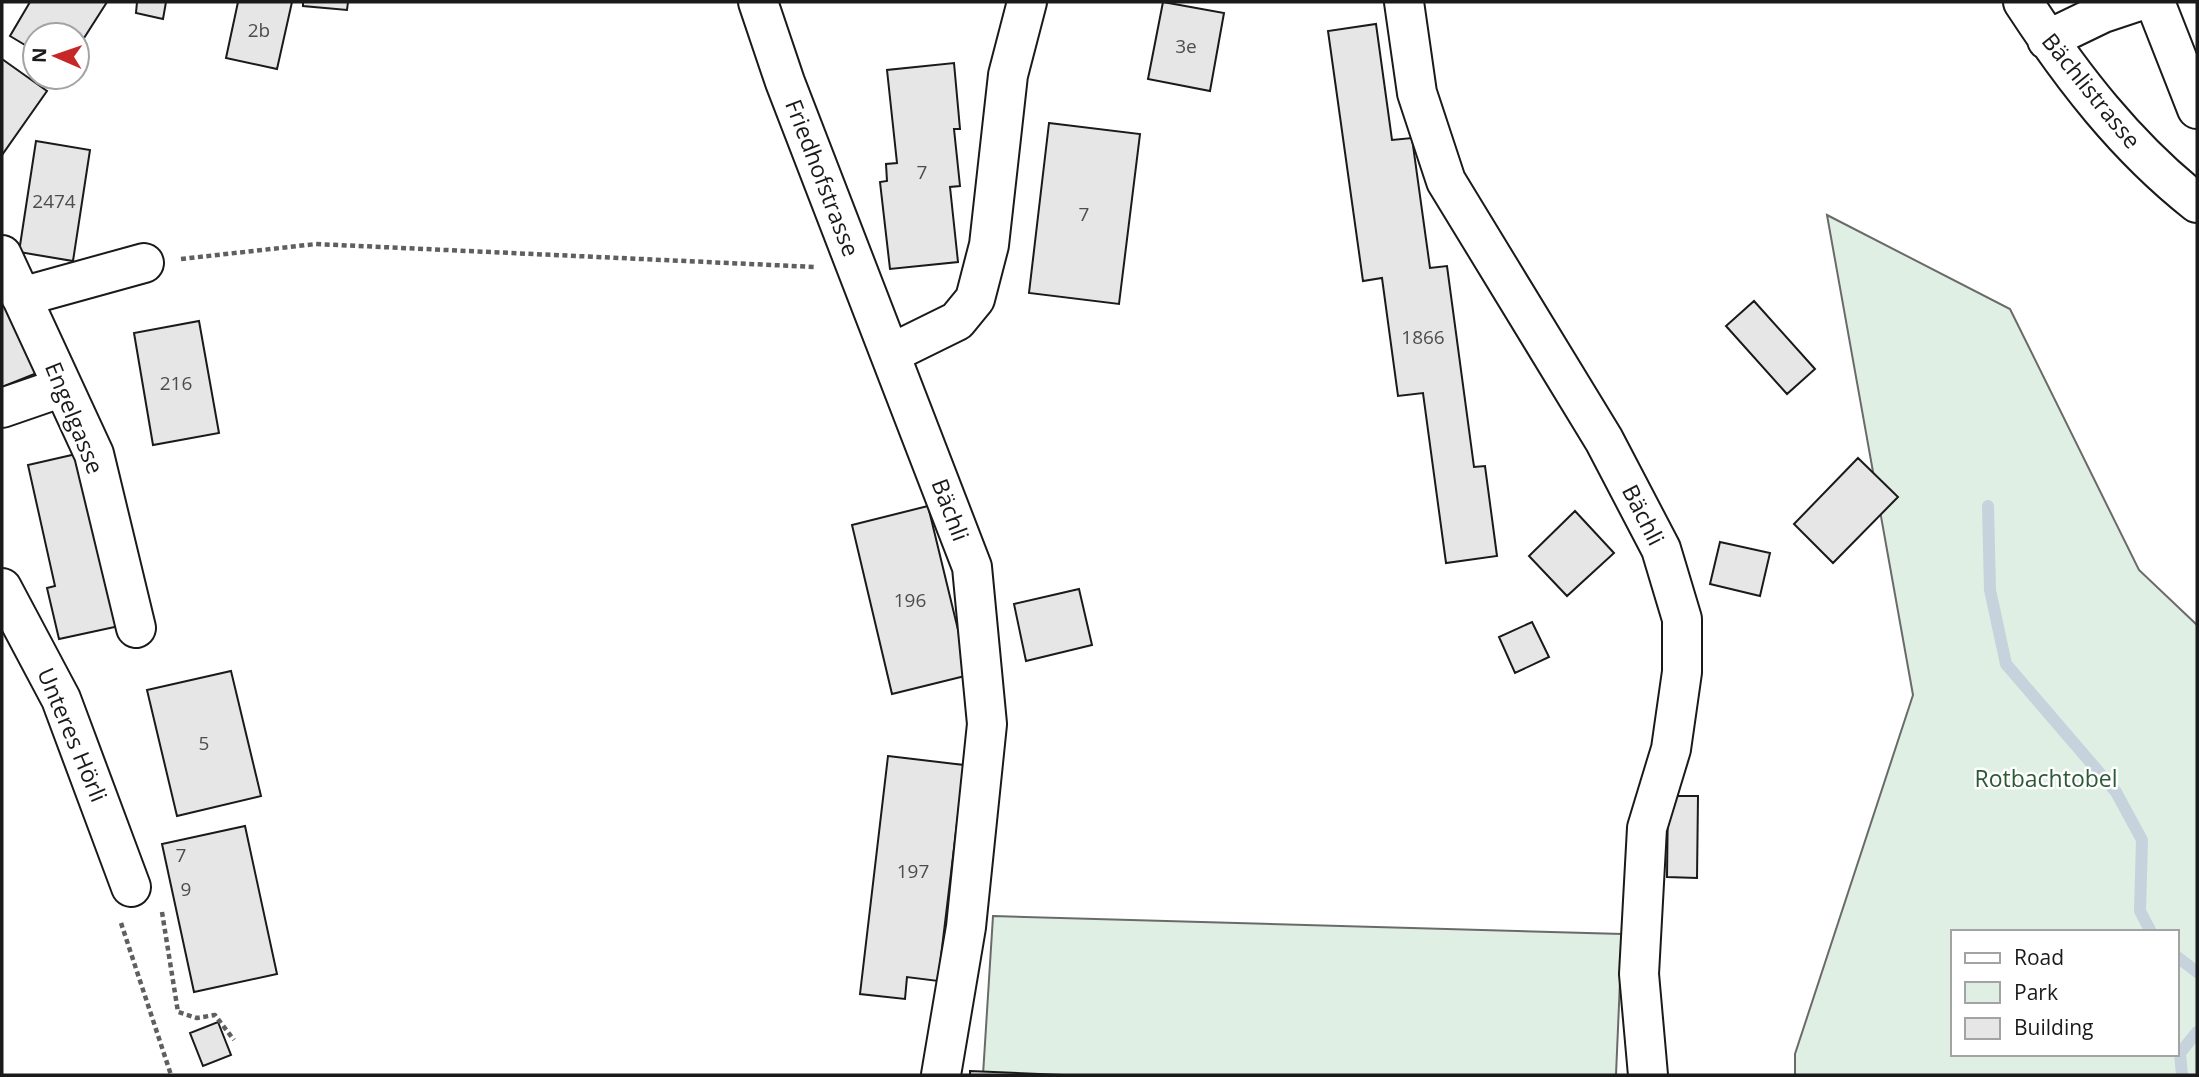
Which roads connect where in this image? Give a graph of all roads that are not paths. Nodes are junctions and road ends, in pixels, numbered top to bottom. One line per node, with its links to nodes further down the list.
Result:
1 (758, 2): 13 (street, Friedhofstrasse)
2 (1027, 2): 13 (street)
3 (1404, 2): 20 (street, Bächli)
4 (2023, 2): 7 (street, Bächlistrasse)
5 (2136, 2): 7 (street)
6 (2155, 2): 8 (street)
7 (2048, 40): 9 (street, Bächlistrasse)
8 (2197, 109)
9 (2197, 203)
10 (2, 255): 12 (street, Engelgasse)
11 (144, 263): 12 (street)
12 (21, 297): 14 (street, Engelgasse)
13 (891, 354): 19 (street, Bächli)
14 (63, 387): 15 (street); 17 (street, Engelgasse)
15 (2, 408)
16 (2, 588): 18 (street, Unteres Hörli)
17 (136, 628)
18 (131, 887)
19 (941, 1075)
20 (1648, 1075)

